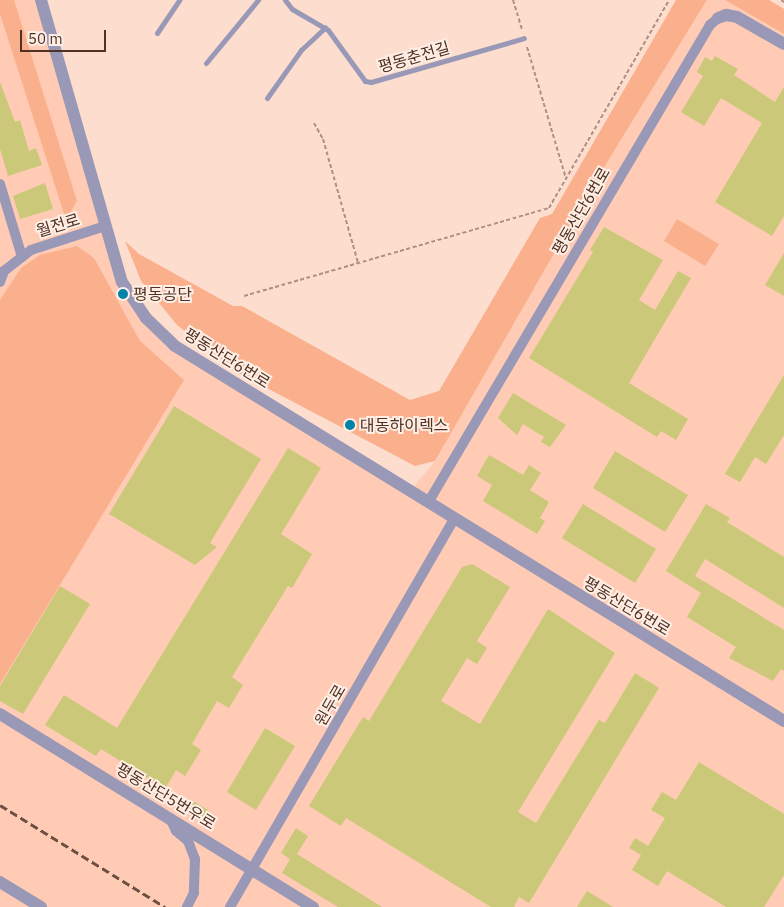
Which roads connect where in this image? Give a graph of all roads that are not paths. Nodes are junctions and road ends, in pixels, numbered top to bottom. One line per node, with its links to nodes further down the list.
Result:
1 (41, 0): 13 (street, 평동산단6번로)
2 (179, 0): 7 (lane)
3 (258, 0): 10 (lane)
4 (285, 0): 6 (lane, 평동춘전길)
5 (718, 18): 9 (street); 16 (street, 평동산단6번로)
6 (324, 28): 8 (lane, 평동춘전길); 11 (lane)
7 (157, 32)
8 (524, 38)
9 (784, 44)
10 (206, 63)
11 (267, 98)
12 (0, 184): 14 (street, 월전로)
13 (105, 226): 14 (street, 월전로); 16 (street, 평동산단6번로)
14 (22, 257): 15 (street, 월전로)
15 (0, 281)
16 (429, 501): 17 (street, 평동산단6번로)
17 (455, 518): 19 (street, 평동산단6번로); 21 (street, 원두로)
18 (0, 714): 20 (street, 평동산단5번우로)
19 (784, 721)
20 (170, 817): 21 (street, 평동산단5번우로); 24 (street)
21 (253, 868): 25 (street, 원두로); 26 (street, 평동산단5번우로)
22 (0, 882): 23 (street)
23 (41, 907)
24 (187, 907)
25 (230, 907)
26 (313, 907)

